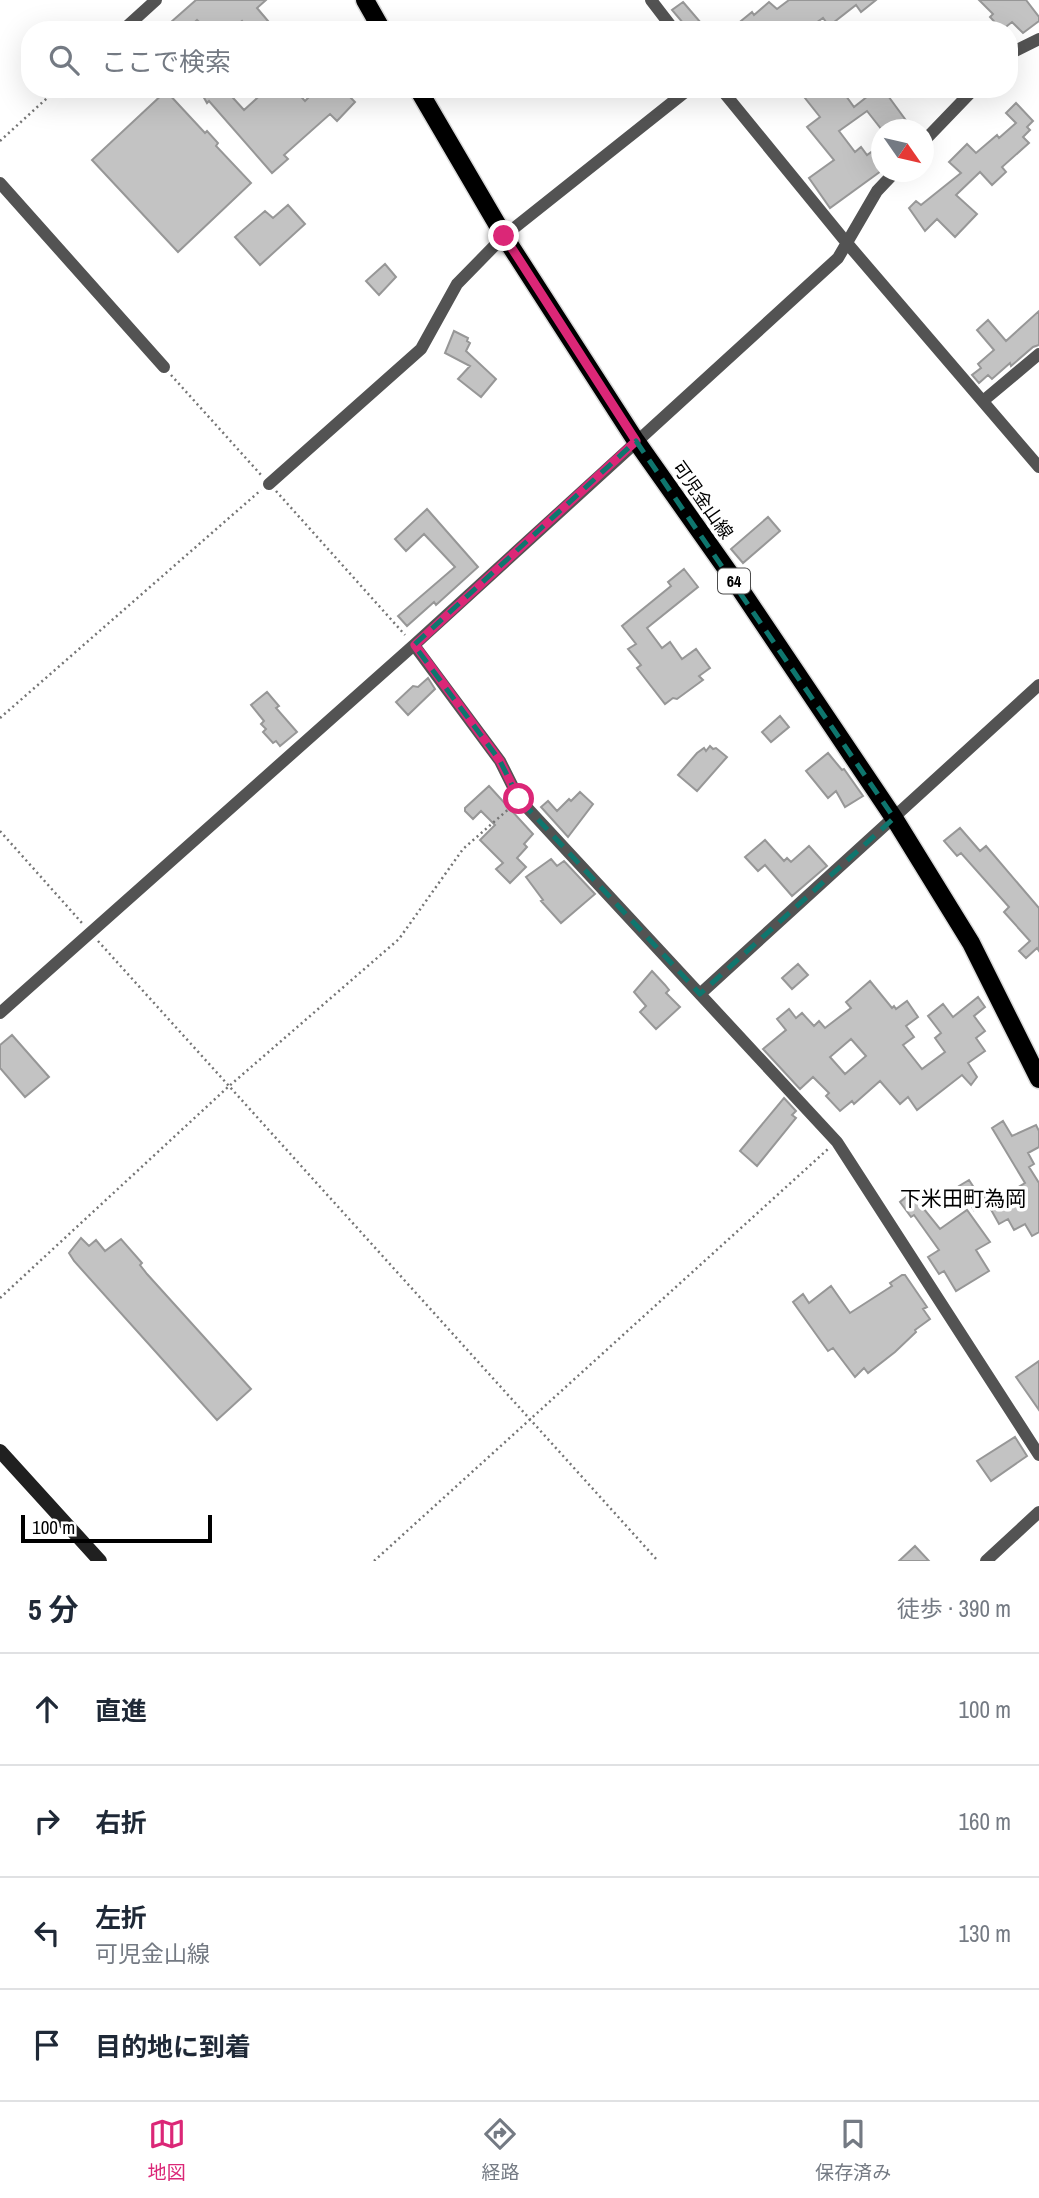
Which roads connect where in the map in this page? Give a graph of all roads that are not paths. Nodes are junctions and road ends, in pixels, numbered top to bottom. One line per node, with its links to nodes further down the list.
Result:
1 (156, 0): 4 (street)
2 (365, 0): 5 (main road)
3 (651, 0): 6 (street)
4 (132, 21)
5 (377, 21)
6 (667, 21)
7 (1039, 39): 8 (street)
8 (1018, 50)
9 (423, 98): 16 (main road, 可児金山線 / 64)
10 (679, 98): 16 (street)
11 (728, 98): 17 (street)
12 (965, 98): 13 (street)
13 (934, 131)
14 (886, 182): 17 (street)
15 (0, 183): 19 (street)
16 (504, 236): 21 (main road, 可児金山線 / 64); 23 (street)
17 (846, 242): 20 (street); 21 (street)
18 (1039, 354): 20 (street)
19 (164, 367)
20 (983, 401): 22 (street)
21 (636, 441): 24 (street); 26 (main road, 可児金山線 / 64)
22 (1039, 467)
23 (269, 484)
24 (415, 645): 27 (street); 28 (street)
25 (1039, 685): 26 (street)
26 (894, 818): 27 (street); 29 (main road, 可児金山線 / 64)
27 (701, 995): 31 (street)
28 (0, 1013)
29 (1039, 1079)
30 (0, 1451): 33 (street)
31 (1039, 1455)
32 (1039, 1512): 34 (street)
33 (100, 1561)
34 (986, 1561)

